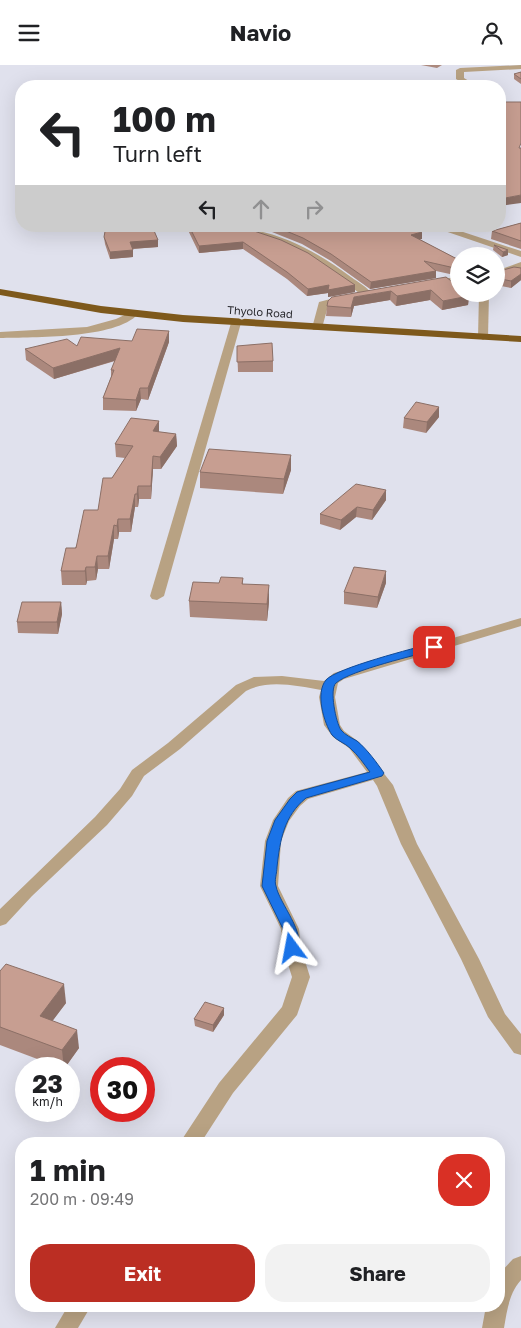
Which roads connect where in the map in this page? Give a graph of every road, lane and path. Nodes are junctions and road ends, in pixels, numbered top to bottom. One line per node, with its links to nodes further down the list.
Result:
1 (520, 66): 2 (street)
2 (462, 80)
3 (453, 232): 5 (street)
4 (255, 233): 14 (street)
5 (521, 254)
6 (521, 265): 7 (street)
7 (505, 271)
8 (450, 281): 9 (street)
9 (421, 285)
10 (0, 292): 12 (highway, Thyolo Road)
11 (484, 302): 16 (street)
12 (133, 314): 13 (highway, Thyolo Road); 15 (street)
13 (236, 323): 14 (highway, Thyolo Road); 18 (street)
14 (318, 328): 16 (highway, Thyolo Road)
15 (0, 335)
16 (483, 337): 17 (highway, Thyolo Road)
17 (521, 339)
18 (157, 596)
19 (521, 622): 20 (street)
20 (328, 686): 21 (street); 22 (street)
21 (378, 773): 23 (street); 24 (street)
22 (0, 920)
23 (521, 1048)
24 (194, 1137)
25 (521, 1265): 26 (street)
26 (505, 1285)
27 (76, 1312): 29 (street)
28 (496, 1312): 30 (street)
29 (66, 1328)
30 (494, 1328)

